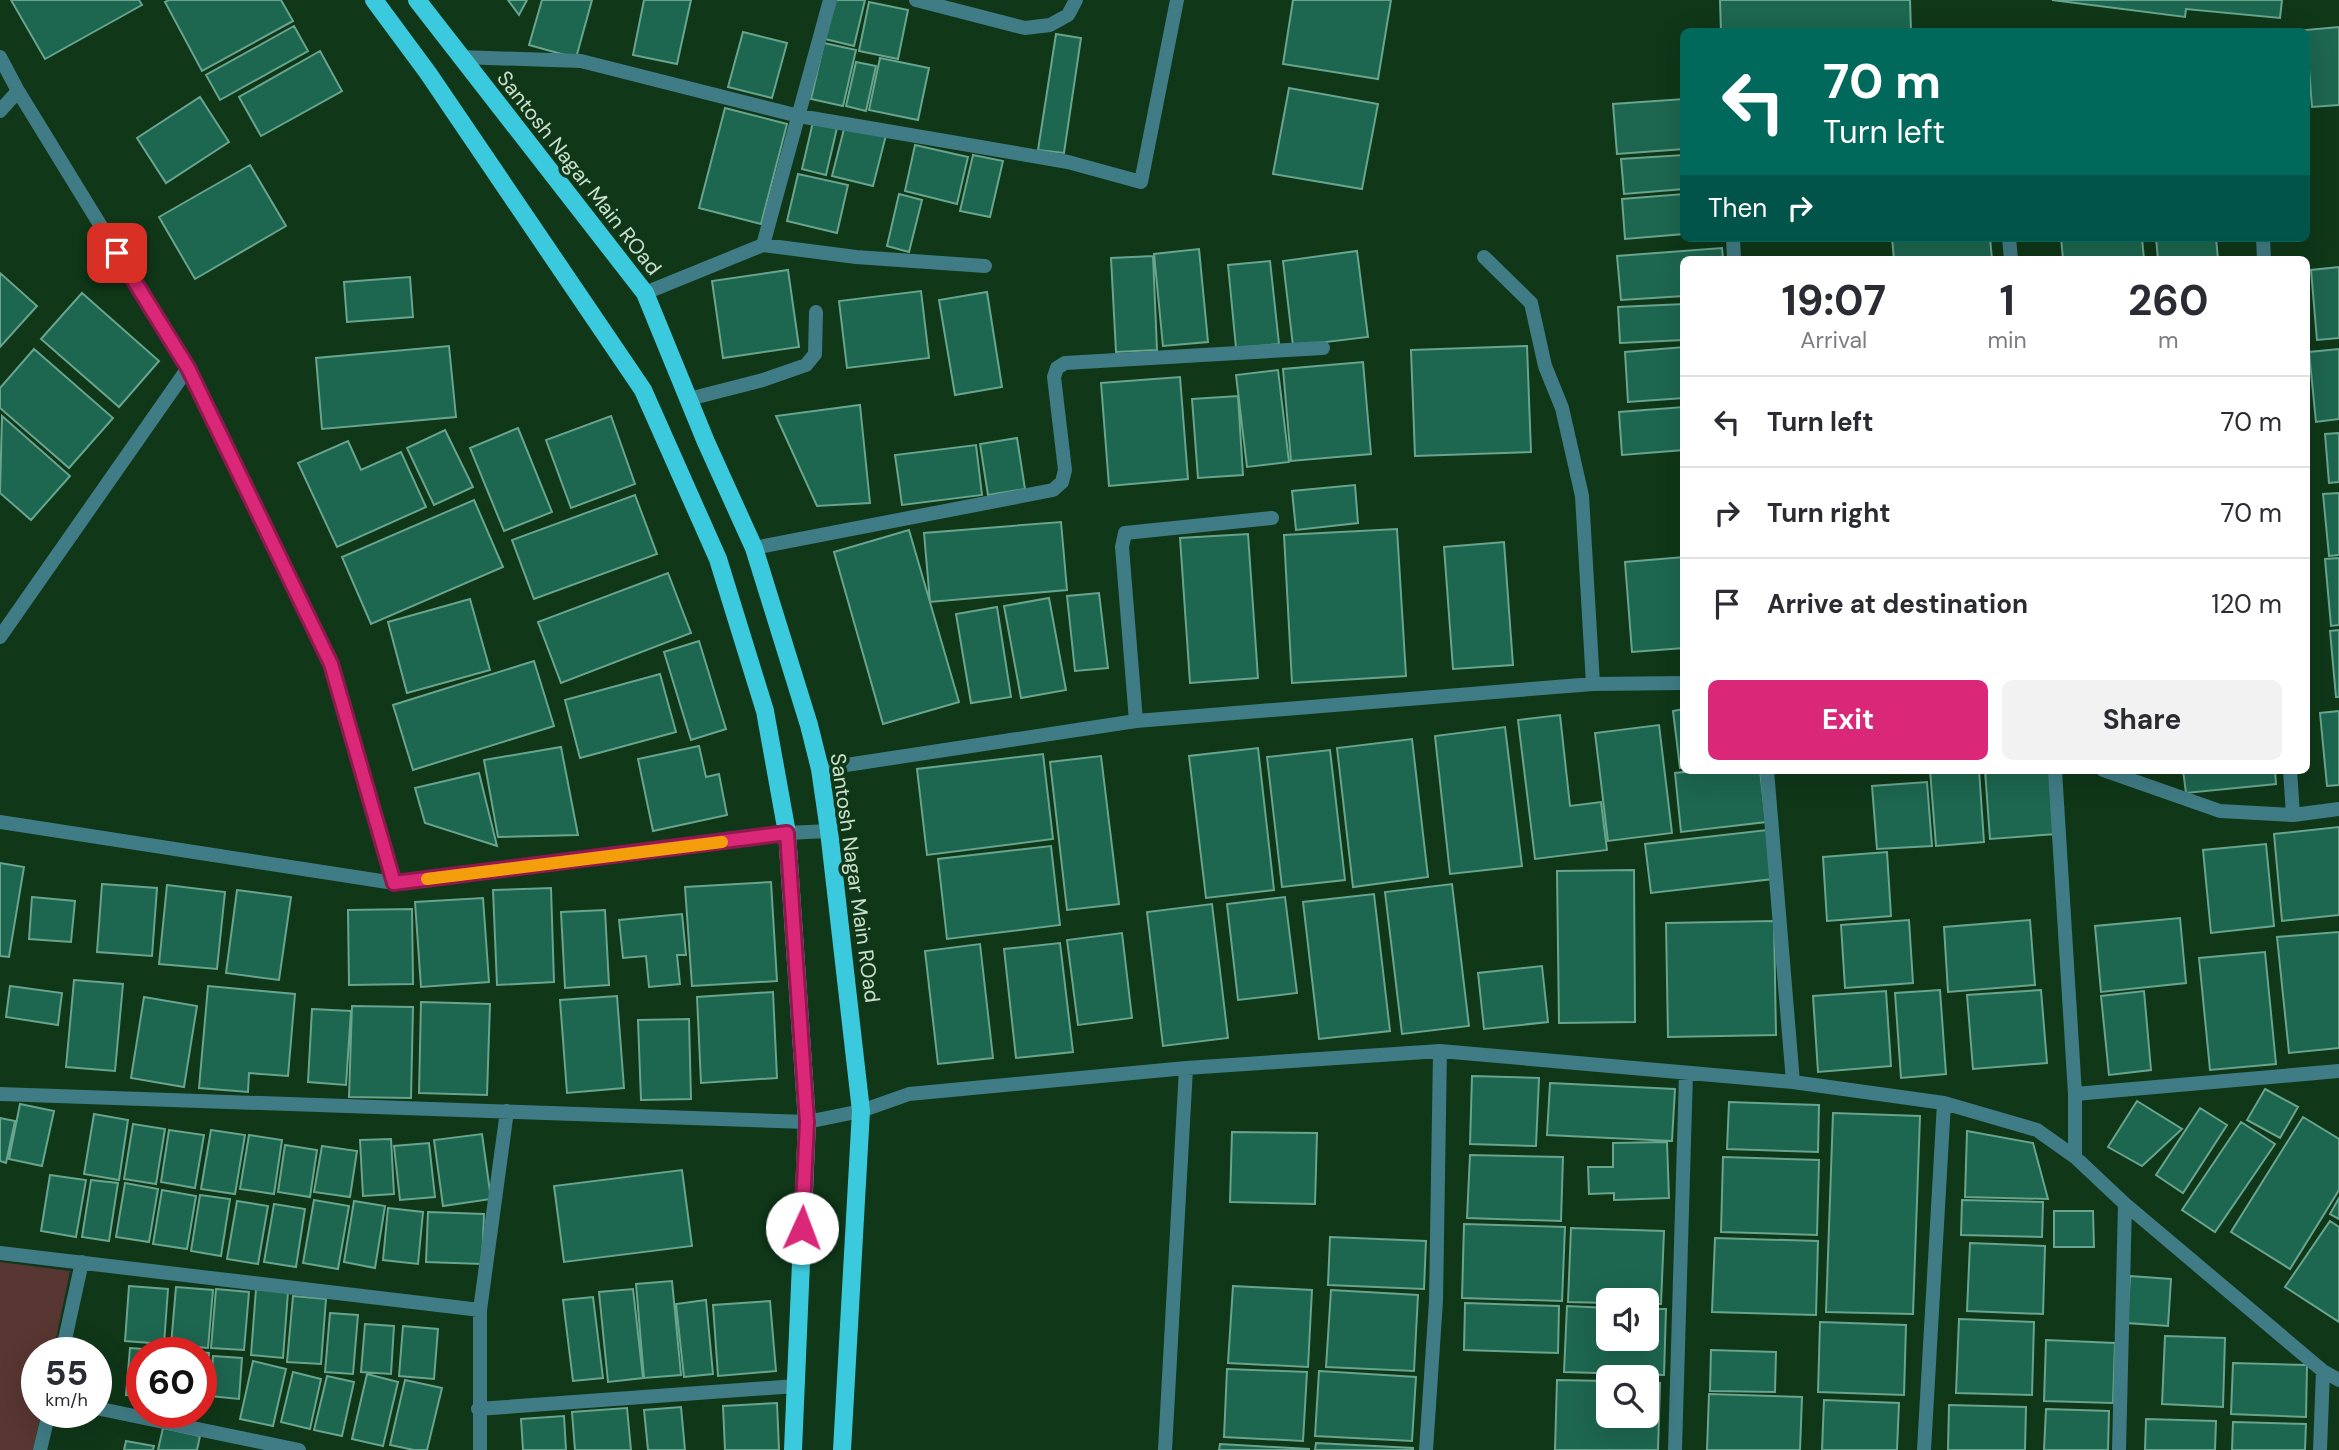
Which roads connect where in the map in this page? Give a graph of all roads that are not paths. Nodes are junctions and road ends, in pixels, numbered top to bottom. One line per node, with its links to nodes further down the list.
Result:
1 (374, 0): 35 (main road)
2 (417, 0): 8 (main road, Santosh Nagar Main ROad)
3 (830, 0): 11 (street)
4 (916, 0): 5 (street)
5 (1076, 0)
6 (1177, 0): 11 (street)
7 (0, 57): 9 (street)
8 (459, 57): 11 (street); 15 (main road, Santosh Nagar Main ROad)
9 (18, 91): 10 (street); 18 (street)
10 (0, 111)
11 (799, 116): 12 (street)
12 (763, 245): 14 (street); 15 (street)
13 (1484, 257): 24 (street)
14 (985, 266)
15 (645, 293): 19 (main road, Santosh Nagar Main ROad)
16 (816, 312): 19 (street)
17 (1323, 348): 21 (street)
18 (188, 368): 22 (street); 36 (street)
19 (689, 398): 21 (main road, Santosh Nagar Main ROad)
20 (1272, 518): 25 (street)
21 (754, 548): 26 (main road, Santosh Nagar Main ROad)
22 (0, 637)
23 (1680, 683): 24 (street)
24 (1593, 684): 25 (street)
25 (1136, 721): 26 (street)
26 (820, 769): 34 (main road, Santosh Nagar Main ROad)
27 (1767, 774): 41 (street)
28 (2055, 774): 43 (street)
29 (2114, 774): 32 (street)
30 (2290, 774): 32 (street)
31 (2339, 809): 32 (street)
32 (2293, 815)
33 (0, 822): 36 (street)
34 (829, 831): 35 (street); 46 (main road, Santosh Nagar Main ROad)
35 (787, 833): 36 (street); 47 (main road)
36 (394, 883)
37 (1440, 1051): 38 (street); 40 (street); 66 (street)
38 (1186, 1068): 46 (street); 65 (street)
39 (2339, 1071): 43 (street)
40 (1686, 1073): 41 (street); 67 (street)
41 (1793, 1082): 44 (street)
42 (0, 1094): 45 (street)
43 (2075, 1094): 48 (street)
44 (1944, 1103): 48 (street); 68 (street)
45 (507, 1111): 47 (street); 52 (street)
46 (861, 1111): 47 (street); 64 (main road, Santosh Nagar Main ROad)
47 (807, 1122): 56 (main road)
48 (2075, 1157): 49 (street)
49 (2125, 1204): 54 (street); 69 (street)
50 (0, 1253): 51 (street)
51 (82, 1262): 52 (street); 53 (street)
52 (480, 1310): 57 (street)
53 (66, 1337)
54 (2323, 1371): 55 (street); 70 (street)
55 (2339, 1380)
56 (796, 1386): 57 (street); 63 (main road)
57 (478, 1409): 62 (street)
58 (112, 1411): 61 (street)
59 (45, 1428): 60 (street)
60 (40, 1450)
61 (299, 1450)
62 (480, 1450)
63 (793, 1450)
64 (842, 1450)
65 (1166, 1450)
66 (1426, 1450)
67 (1675, 1450)
68 (1924, 1450)
69 (2119, 1450)
70 (2320, 1450)

